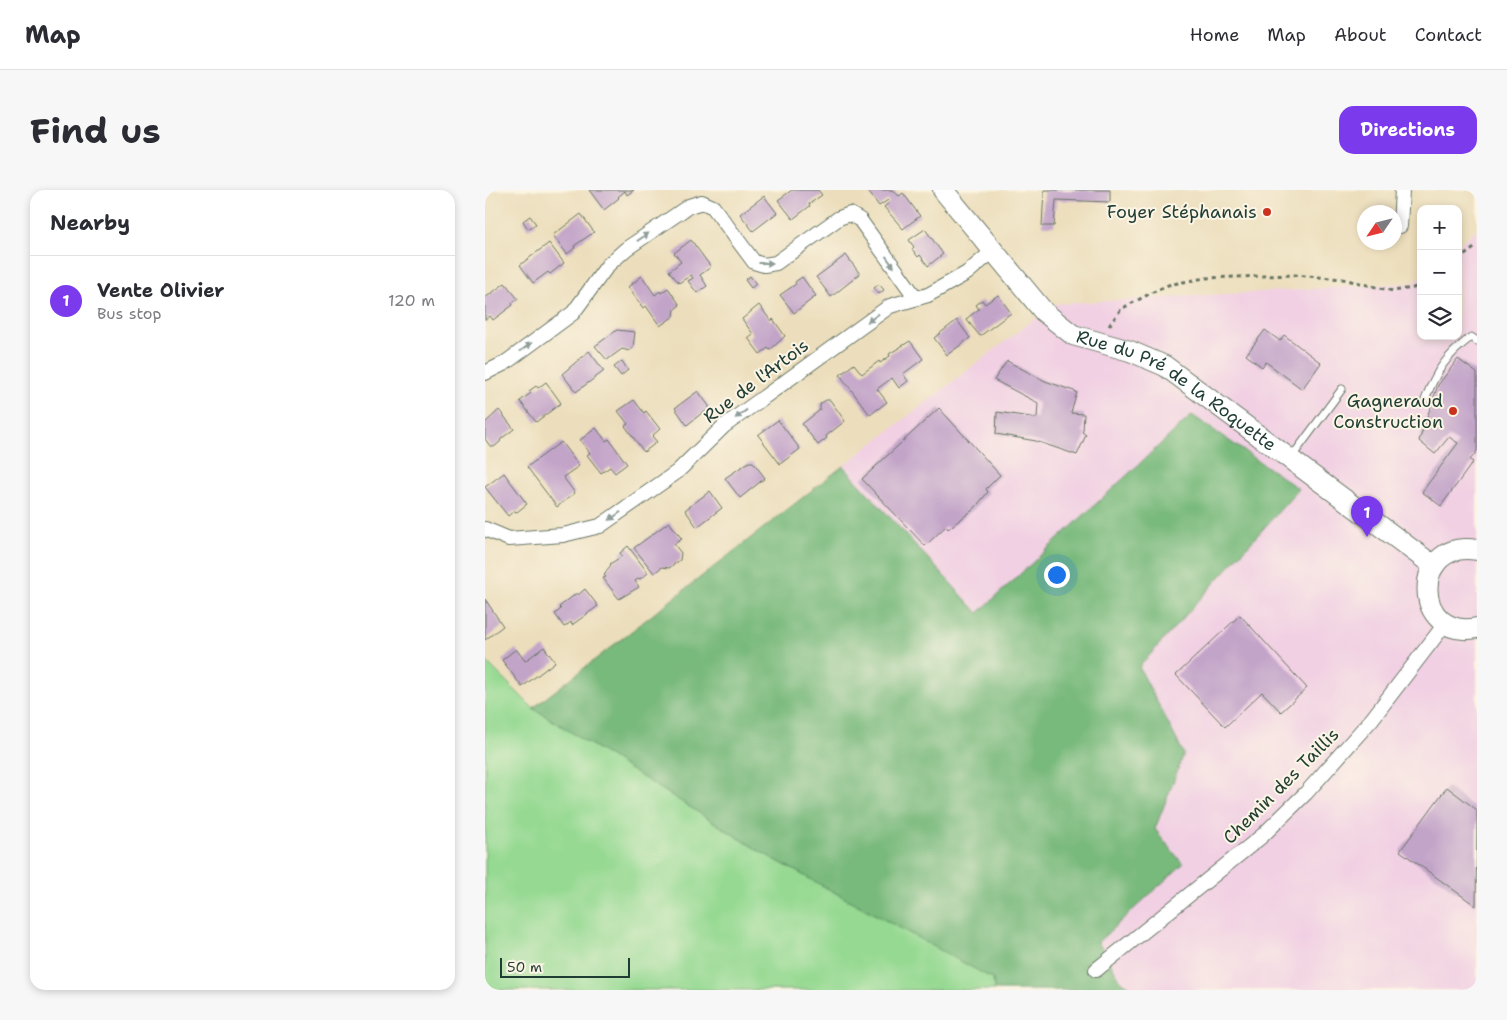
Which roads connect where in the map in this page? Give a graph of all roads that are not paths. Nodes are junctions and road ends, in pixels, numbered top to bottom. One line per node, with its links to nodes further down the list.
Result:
1 (943, 190): 4 (street, Rue du Pré de la Roquette)
2 (1402, 190): 3 (street)
3 (1401, 205)
4 (993, 251): 5 (street, Rue de l'Artois); 10 (street, Rue du Pré de la Roquette)
5 (916, 298): 7 (street, one-way to 5); 11 (street, Rue de l'Artois, one-way to 11)
6 (1477, 342): 9 (lane)
7 (485, 373)
8 (1343, 389): 10 (lane)
9 (1425, 400)
10 (1291, 459): 13 (street, Rue du Pré de la Roquette)
11 (485, 529)
12 (1477, 550): 13 (street)
13 (1433, 566): 14 (street)
14 (1445, 624): 15 (street); 16 (street, Chemin des Taillis)
15 (1477, 628)
16 (1096, 970)

